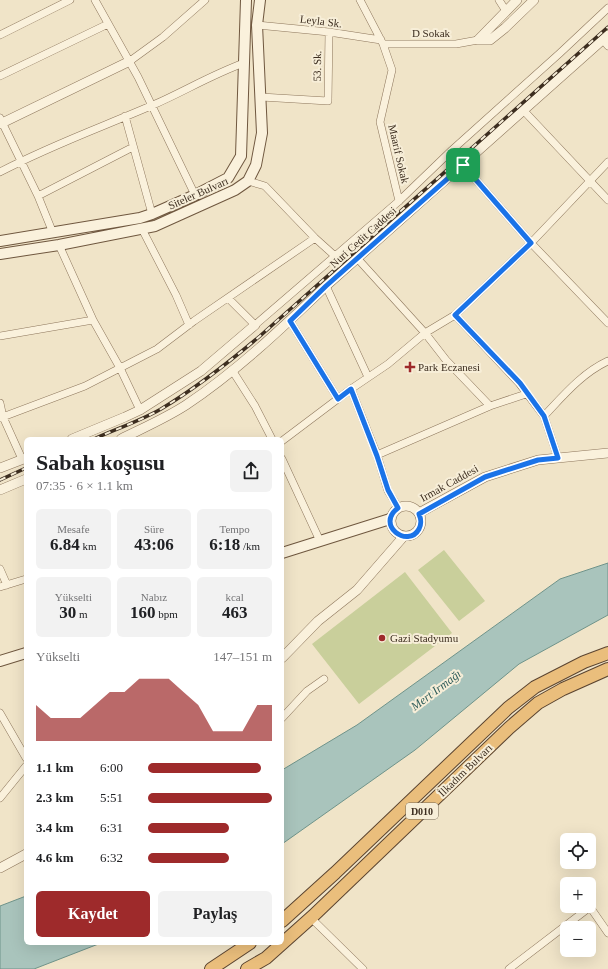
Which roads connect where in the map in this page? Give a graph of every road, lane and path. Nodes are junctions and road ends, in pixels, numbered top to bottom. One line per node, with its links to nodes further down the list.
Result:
1 (70, 0): 15 (street)
2 (95, 0): 12 (street)
3 (205, 0): 19 (street)
4 (246, 0): 20 (main road, Siteler Bulvarı)
5 (260, 0): 13 (main road)
6 (360, 0): 18 (street, Maarif Sokak)
7 (499, 0): 11 (street)
8 (517, 0): 11 (street)
9 (534, 0): 16 (street)
10 (608, 8): 37 (street)
11 (506, 11): 16 (street)
12 (108, 24): 19 (street); 21 (street)
13 (257, 25): 14 (street, Leyla Sk.); 22 (main road)
14 (329, 32): 18 (street, Leyla Sk.); 22 (street, 53. Sk.)
15 (0, 35)
16 (478, 40): 18 (street, D Sokak)
17 (606, 41): 24 (street, Nuri Cedit Caddesi)
18 (382, 42): 37 (street, Maarif Sokak)
19 (130, 61): 23 (street); 26 (street)
20 (244, 63): 23 (street); 34 (main road, Siteler Bulvarı)
21 (0, 76)
22 (261, 97): 32 (main road)
23 (152, 105): 25 (street); 34 (street)
24 (524, 110): 30 (street, Nuri Cedit Caddesi); 33 (street)
25 (125, 116): 27 (street); 28 (street)
26 (1, 122): 28 (street)
27 (133, 147): 35 (street); 38 (street)
28 (21, 161): 31 (street); 35 (street)
29 (608, 162): 33 (street)
30 (463, 165): 43 (street); 47 (street, Nuri Cedit Caddesi)
31 (0, 172)
32 (248, 181): 39 (main road, Siteler Bulvarı); 41 (street)
33 (590, 182): 36 (street); 43 (street)
34 (195, 195): 38 (main road, Siteler Bulvarı)
35 (38, 196): 40 (street)
36 (608, 200)
37 (399, 201): 46 (street)
38 (152, 214): 40 (main road, Siteler Bulvarı)
39 (142, 229): 44 (main road, Siteler Bulvarı); 54 (street)
40 (53, 233): 42 (main road, Siteler Bulvarı)
41 (315, 238): 46 (street); 49 (street)
42 (0, 241)
43 (531, 243): 50 (street); 53 (street)
44 (59, 245): 45 (main road, Siteler Bulvarı); 51 (street)
45 (0, 254)
46 (335, 256): 55 (street)
47 (357, 258): 48 (street, Nuri Cedit Caddesi); 56 (street)
48 (326, 286): 52 (street, Nuri Cedit Caddesi); 61 (street)
49 (228, 298): 54 (street); 55 (street)
50 (455, 315): 56 (street); 63 (street)
51 (93, 320): 57 (street); 59 (street)
52 (290, 321): 60 (street, Nuri Cedit Caddesi); 64 (street)
53 (608, 324)
54 (189, 325): 59 (street)
55 (255, 325): 67 (street)
56 (425, 333): 61 (street); 66 (street)
57 (0, 336)
58 (608, 361): 68 (street)
59 (120, 368): 67 (street); 69 (street)
60 (232, 370): 71 (street, Nuri Cedit Caddesi); 72 (street)
61 (368, 377): 62 (street)
62 (351, 389): 64 (street); 75 (street)
63 (526, 394): 66 (street); 68 (street)
64 (338, 399): 73 (street)
65 (0, 403): 69 (street)
66 (490, 406): 75 (street)
67 (140, 410): 70 (street)
68 (544, 416): 77 (street)
69 (2, 418): 76 (street)
70 (77, 437)
71 (125, 437)
72 (271, 437)
73 (284, 440)
74 (608, 454): 77 (street, Irmak Caddesi)
75 (377, 456): 82 (street)
76 (24, 458): 79 (street)
77 (558, 458): 83 (street, Irmak Caddesi)
78 (284, 463): 86 (street)
79 (0, 468)
80 (24, 480): 81 (street)
81 (0, 490)
82 (398, 508): 83 (street); 84 (street)
83 (419, 514): 85 (street)
84 (390, 519): 85 (street); 86 (main road)
85 (404, 536): 93 (street)
86 (320, 541): 87 (main road)
87 (284, 552)
88 (0, 569): 90 (street)
89 (24, 579): 90 (street)
90 (4, 586)
91 (24, 653): 94 (main road)
92 (608, 653): 106 (highway, İlkadım Bulvarı / D010)
93 (284, 655)
94 (0, 661)
95 (608, 669): 105 (highway, İlkadım Bulvarı / D010)
96 (324, 679): 98 (street)
97 (0, 713): 99 (street)
98 (284, 716)
99 (3, 724): 100 (street)
100 (24, 755)
101 (24, 768): 102 (street)
102 (0, 798)
103 (24, 855): 104 (street)
104 (0, 868)
105 (311, 918): 108 (highway, İlkadım Bulvarı / D010); 113 (street)
106 (284, 919)
107 (608, 933): 114 (street)
108 (284, 942)
109 (247, 945): 111 (highway)
110 (281, 945): 112 (highway, İlkadım Bulvarı / D010)
111 (211, 969)
112 (247, 969)
113 (363, 969)
114 (509, 969)

